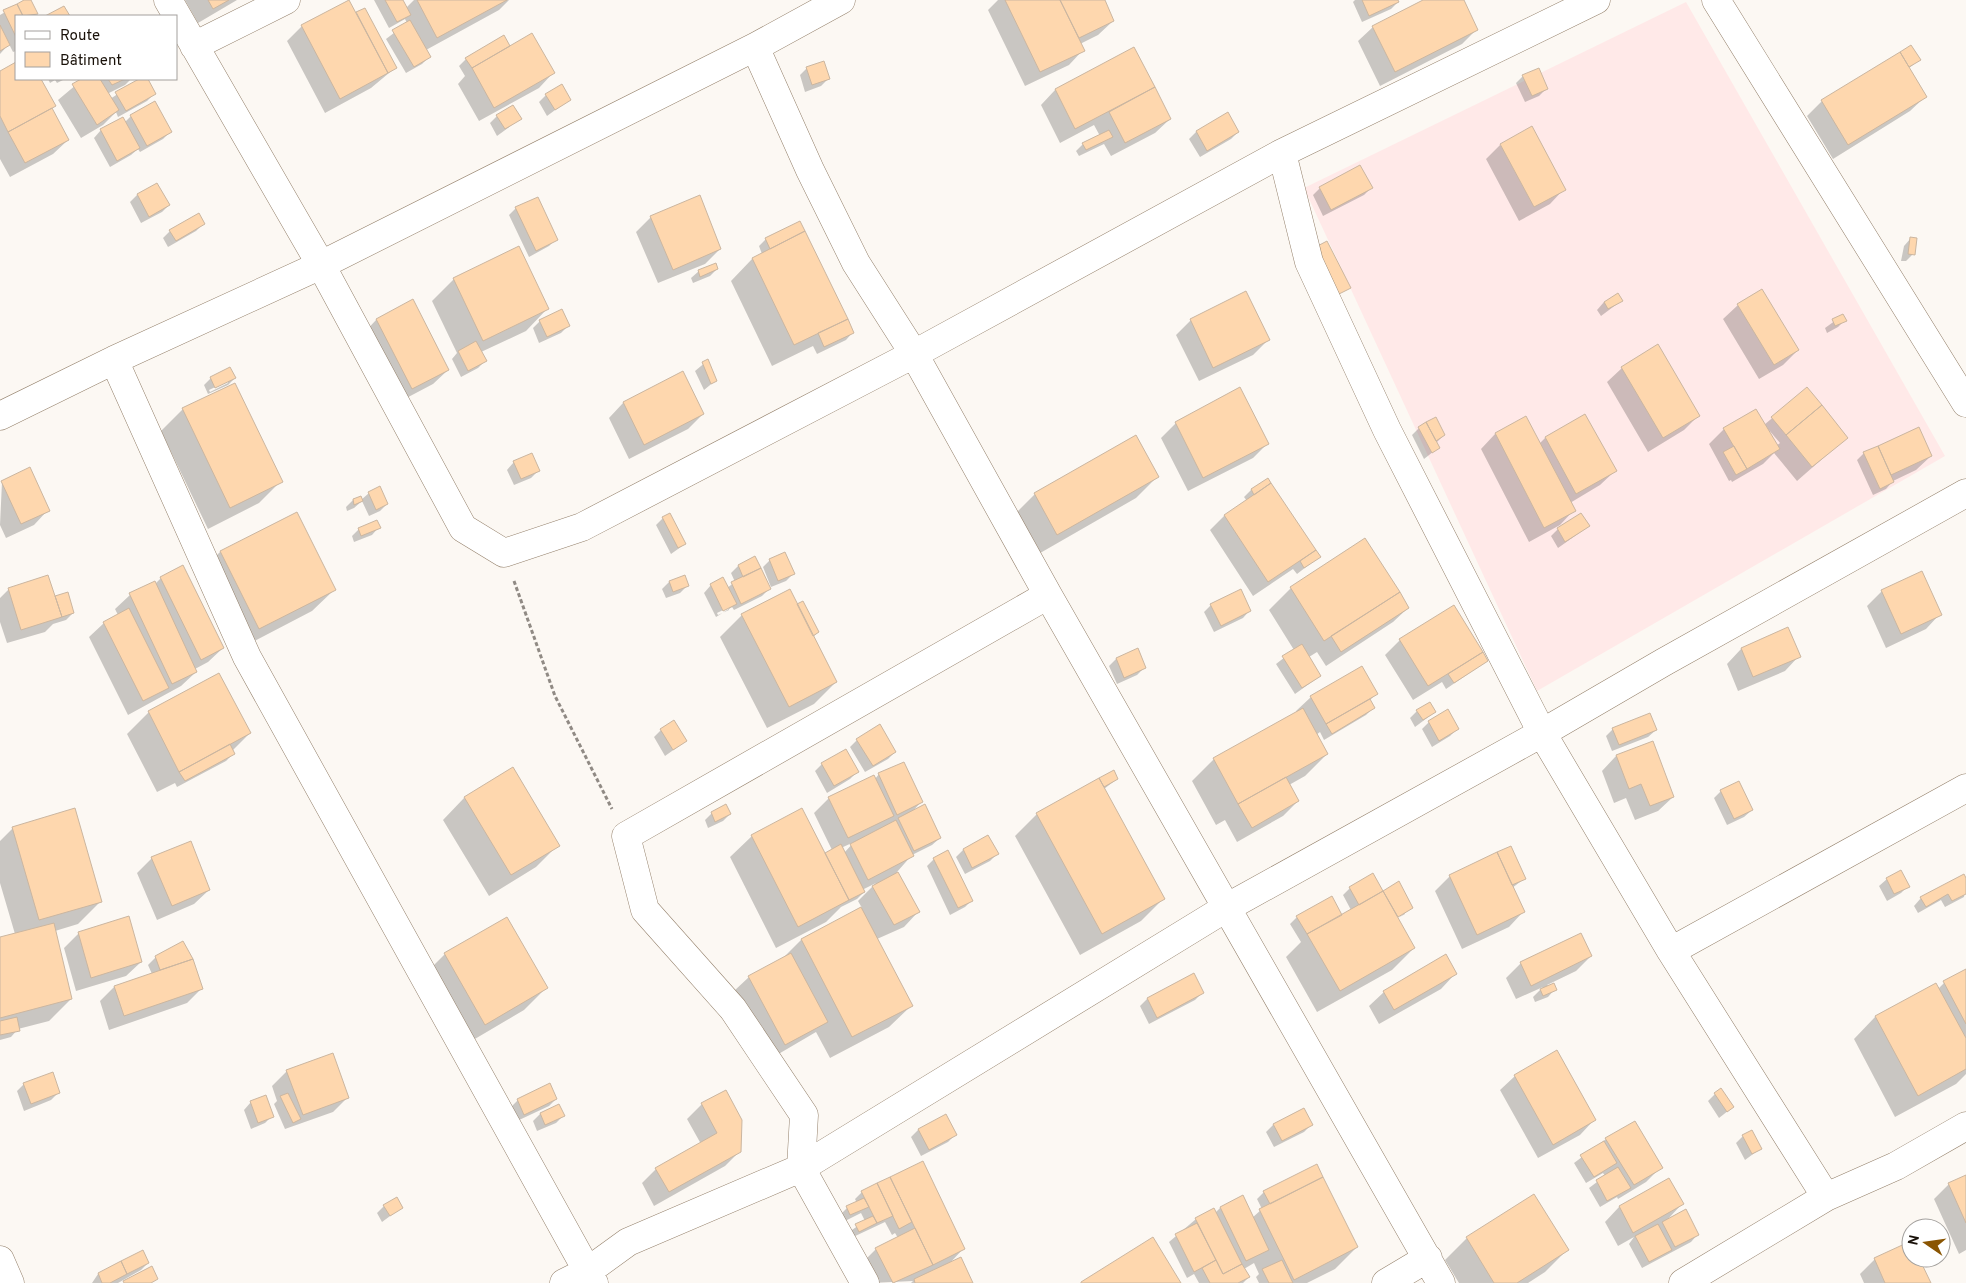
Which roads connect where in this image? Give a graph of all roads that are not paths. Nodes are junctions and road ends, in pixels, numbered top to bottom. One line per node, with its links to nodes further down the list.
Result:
1 (168, 0): 6 (street)
2 (286, 0): 8 (street)
3 (841, 0): 9 (street)
4 (1596, 0): 10 (street)
5 (1716, 0): 14 (street)
6 (176, 15)
7 (178, 18): 8 (street)
8 (194, 46): 11 (street)
9 (755, 47): 11 (street); 12 (street)
10 (1282, 153): 12 (street); 18 (street)
11 (321, 265): 12 (street); 13 (street)
12 (914, 354): 17 (street)
13 (114, 360): 15 (street); 27 (street)
14 (1966, 403)
15 (0, 416)
16 (1966, 493): 18 (street)
17 (1048, 595): 20 (street); 23 (street)
18 (1542, 733): 20 (street); 21 (street)
19 (1966, 788): 21 (street)
20 (1226, 908): 23 (street); 25 (street)
21 (1671, 951): 24 (street)
22 (1966, 1126): 24 (street)
23 (800, 1168): 27 (street); 29 (street)
24 (1826, 1197): 32 (street)
25 (1428, 1258): 30 (street); 31 (street)
26 (0, 1260): 28 (street)
27 (582, 1279)
28 (10, 1283)
29 (865, 1283)
30 (1386, 1283)
31 (1441, 1283)
32 (1682, 1283)

